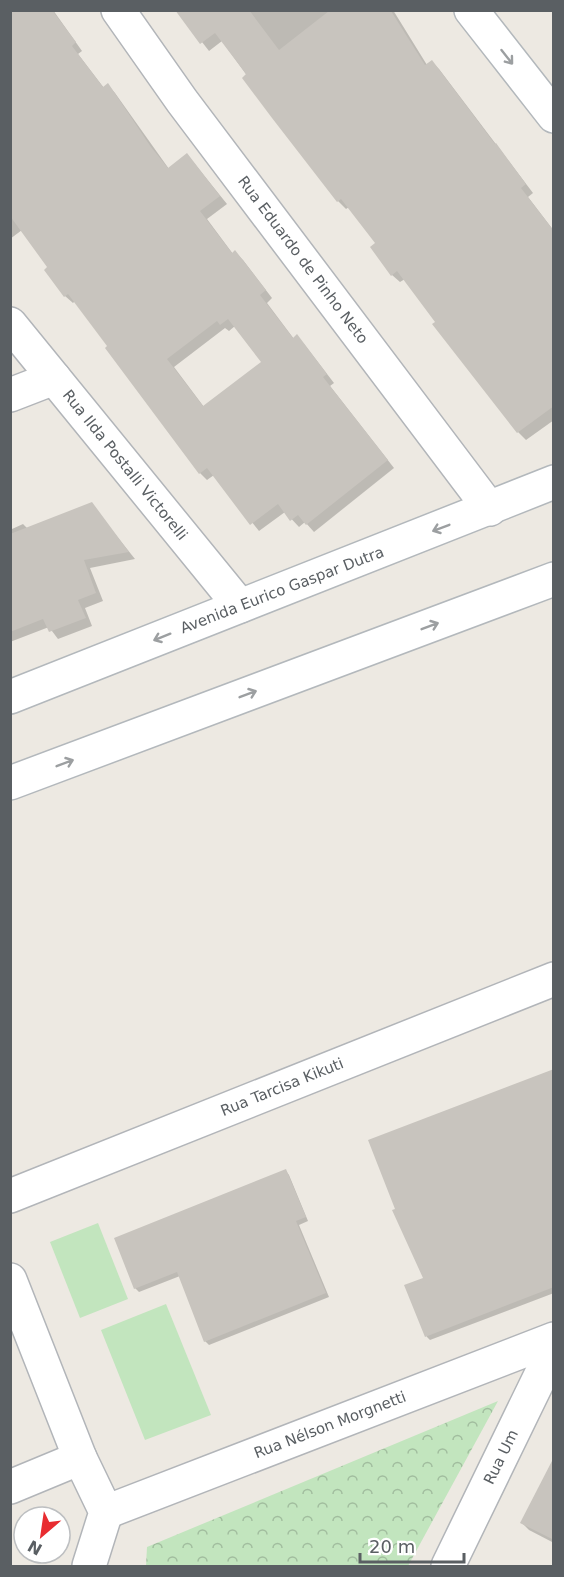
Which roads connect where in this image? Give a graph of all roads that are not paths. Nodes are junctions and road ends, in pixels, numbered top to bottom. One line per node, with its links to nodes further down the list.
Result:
1 (118, 10): 8 (street, Rua Eduardo de Pinho Neto)
2 (471, 10): 3 (street, one-way to 3)
3 (554, 116)
4 (10, 324): 5 (street, Rua Ilda Postalli Victorelli)
5 (54, 378): 6 (street); 10 (street, Rua Ilda Postalli Victorelli)
6 (10, 395)
7 (554, 482): 8 (street, Avenida Eurico Gaspar Dutra)
8 (490, 508): 10 (street, Avenida Eurico Gaspar Dutra, one-way to 10)
9 (554, 579): 12 (street, one-way to 9)
10 (240, 606): 11 (street, Avenida Eurico Gaspar Dutra, one-way to 11)
11 (10, 697)
12 (10, 783)
13 (554, 979): 14 (street, Rua Tarcisa Kikuti)
14 (10, 1196)
15 (10, 1280): 18 (street)
16 (554, 1339): 20 (street, Rua Nélson Morgnetti)
17 (554, 1348): 21 (street, Rua Um)
18 (80, 1458): 19 (street); 20 (street)
19 (10, 1487)
20 (106, 1512): 22 (street)
21 (452, 1565)
22 (89, 1566)

